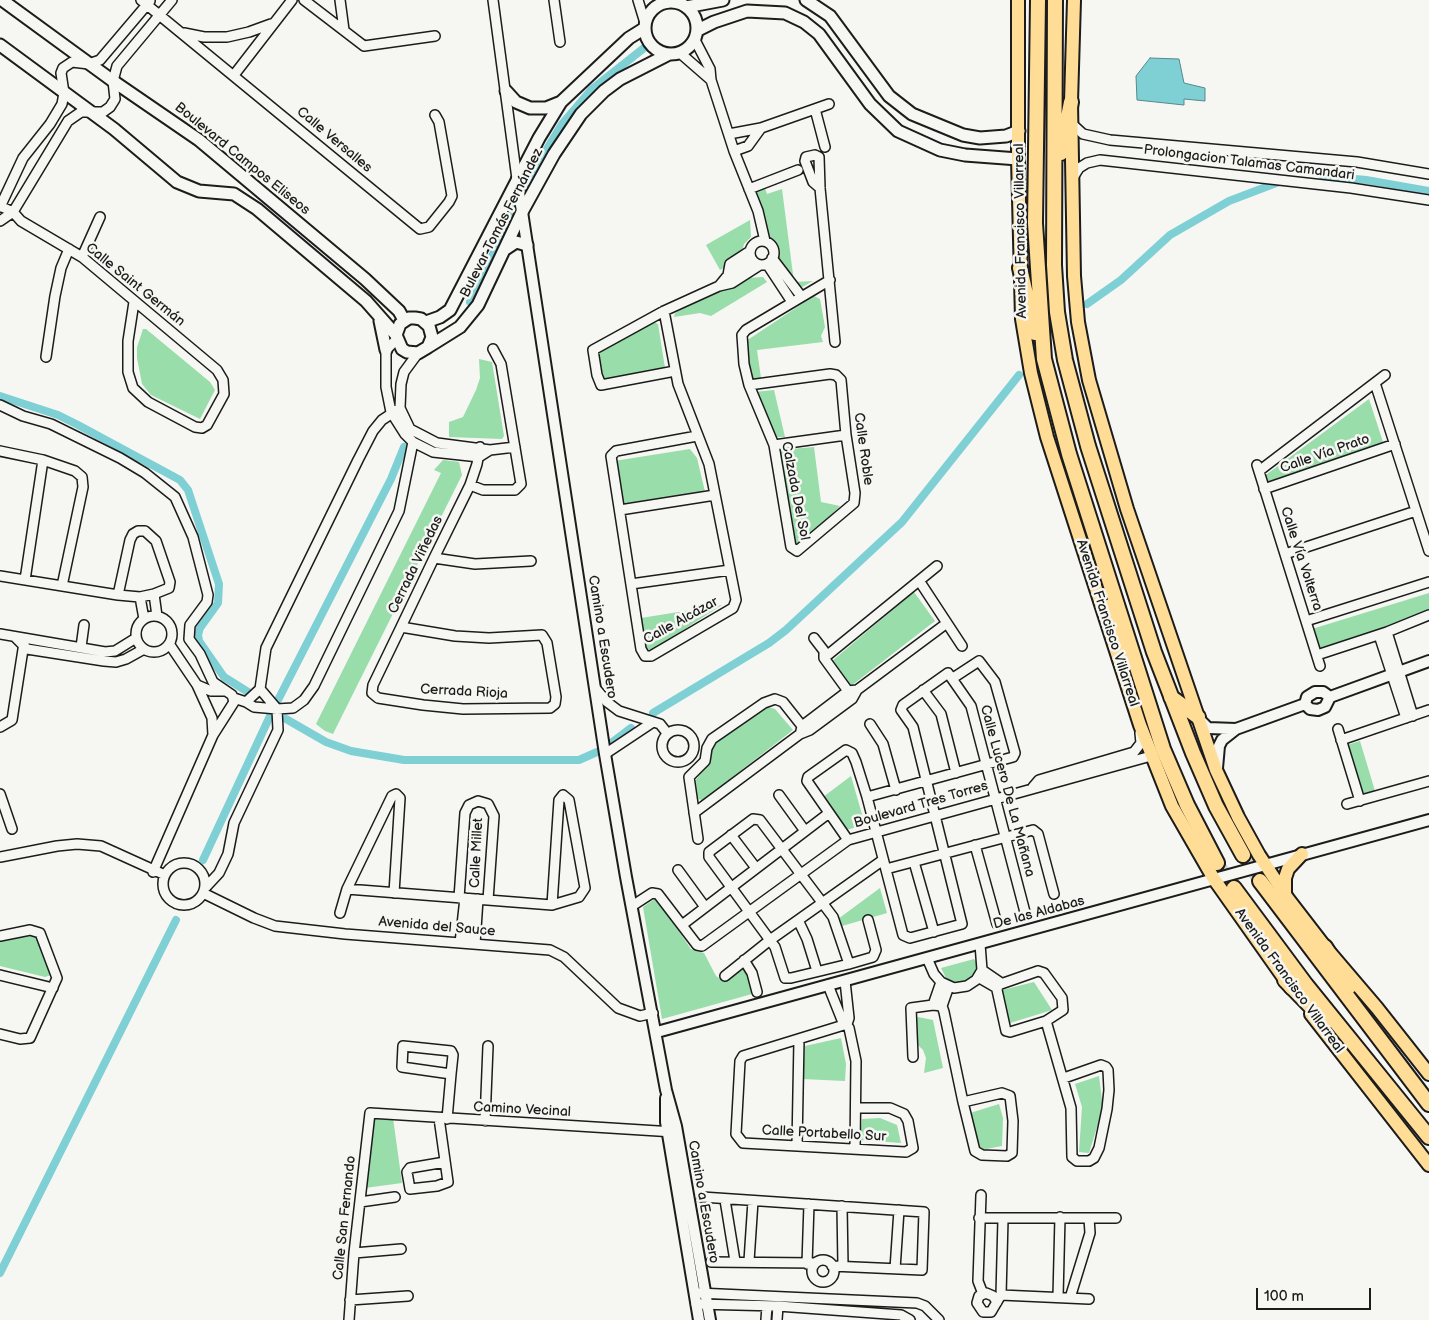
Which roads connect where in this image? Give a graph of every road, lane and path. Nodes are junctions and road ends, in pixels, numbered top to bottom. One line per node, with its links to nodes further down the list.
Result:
1 (2, 0): 32 (main road, Boulevard Campos Eliseos)
2 (172, 0): 18 (street)
3 (292, 0): 19 (street)
4 (304, 0): 21 (street)
5 (340, 0): 21 (street)
6 (493, 0): 36 (street, Camino a Escudero)
7 (554, 0): 27 (street)
8 (638, 0): 20 (street)
9 (724, 0): 17 (main road)
10 (806, 0): 48 (main road)
11 (1018, 0): 48 (main road, Avenida Francisco Villarreal)
12 (1038, 0): 91 (highway, Avenida Francisco Villarreal)
13 (1055, 0): 61 (highway)
14 (1074, 0): 39 (main road)
15 (146, 2): 18 (street, Calle Versalles); 22 (street)
16 (665, 2): 17 (main road); 20 (main road)
17 (686, 8): 24 (main road)
18 (159, 14): 23 (street, Calle Versalles); 26 (street)
19 (273, 23): 23 (street); 33 (street)
20 (645, 25): 30 (main road); 38 (main road, Bulevar Tomás Fernández)
21 (344, 30): 25 (street)
22 (124, 32): 26 (street); 29 (street)
23 (182, 33): 33 (street, Calle Versalles)
24 (696, 35): 30 (main road); 34 (street); 54 (main road)
25 (435, 36)
26 (137, 41): 31 (street)
27 (560, 42)
28 (0, 45): 37 (main road)
29 (109, 50): 31 (street); 32 (street)
30 (674, 54): 34 (street); 64 (main road, Bulevar Tomás Fernández)
31 (122, 61): 35 (street)
32 (89, 64): 35 (main road, Boulevard Campos Eliseos); 37 (street)
33 (234, 75): 43 (street, Calle Versalles)
34 (711, 80): 49 (street)
35 (113, 81): 42 (street); 83 (main road, Boulevard Campos Eliseos)
36 (506, 92): 38 (main road); 58 (street, Camino a Escudero)
37 (64, 93): 42 (main road); 44 (street)
38 (562, 102): 58 (main road, Bulevar Tomás Fernández)
39 (1071, 102): 45 (main road); 61 (highway)
40 (829, 104): 41 (street)
41 (815, 109): 46 (street); 52 (street)
42 (89, 111): 47 (street); 82 (main road)
43 (435, 115)
44 (50, 124): 47 (street); 50 (street)
45 (1072, 124): 56 (street); 57 (main road)
46 (762, 128): 49 (street); 53 (street)
47 (61, 131): 51 (street)
48 (1019, 131): 54 (main road, Avenida Francisco Villarreal)
49 (729, 134): 53 (street)
50 (39, 136): 51 (street); 63 (street)
51 (52, 145): 65 (street)
52 (825, 147)
53 (734, 151): 60 (street)
54 (1018, 159): 75 (main road, Avenida Francisco Villarreal)
55 (798, 170): 60 (street)
56 (1429, 174)
57 (1072, 179): 62 (street, Prolongacion Talamas Camandari); 170 (main road)
58 (518, 183): 64 (street, Camino a Escudero); 84 (main road, Bulevar Tomás Fernández)
59 (820, 188): 76 (street)
60 (748, 189): 69 (street)
61 (1055, 190): 163 (highway)
62 (1429, 200)
63 (0, 206): 65 (street, Calle Saint Germán)
64 (522, 207): 70 (street, Camino a Escudero); 72 (main road, Bulevar Tomás Fernández)
65 (13, 212): 67 (street); 68 (street, Calle Saint Germán)
66 (100, 217): 73 (street)
67 (1, 220): 68 (street, Calle Saint Germán)
68 (21, 221): 71 (street, Calle Saint Germán)
69 (765, 241): 74 (street); 74 (street)
70 (526, 245): 72 (main road); 158 (street, Camino a Escudero)
71 (69, 250): 73 (street, Calle Saint Germán); 90 (street)
72 (503, 251): 89 (main road, Bulevar Tomás Fernández)
73 (82, 257): 79 (street, Calle Saint Germán)
74 (760, 259): 77 (street); 77 (street); 78 (street); 80 (street)
75 (1020, 268): 91 (highway); 151 (main road, Avenida Francisco Villarreal)
76 (830, 280): 78 (street, Calzada Del Sol); 86 (street)
77 (719, 286): 81 (street)
78 (801, 296): 80 (street, Calzada Del Sol)
79 (134, 302): 79 (street, Calle Saint Germán)
80 (792, 302): 95 (street, Calzada Del Sol)
81 (664, 311): 92 (street, Calle Alcázar); 92 (street)
82 (378, 314): 85 (main road); 88 (main road)
83 (404, 320): 84 (main road); 85 (main road)
84 (426, 322): 89 (main road)
85 (396, 337): 88 (street); 89 (main road)
86 (835, 342)
87 (493, 348): 106 (street)
88 (386, 350): 98 (street)
89 (423, 350): 97 (street)
90 (46, 357)
91 (1044, 359): 116 (highway, Avenida Francisco Villarreal)
92 (675, 371): 100 (street, Calle Alcázar)
93 (1385, 375): 94 (street, Calle Vía Volterra)
94 (1375, 383): 102 (street); 112 (street, Calle Vía Volterra)
95 (749, 385): 99 (street, Calle Roble); 103 (street, Calzada Del Sol)
96 (0, 405): 160 (street)
97 (400, 408): 98 (street); 104 (street)
98 (391, 412): 101 (street); 157 (street)
99 (846, 435): 103 (street); 117 (street, Calle Roble)
100 (697, 436): 113 (street, Calle Alcázar); 114 (street, Calle Alcázar)
101 (413, 442): 104 (street); 168 (street)
102 (1395, 444): 112 (street, Calle Vía Prato); 115 (street)
103 (774, 445): 117 (street, Calzada Del Sol)
104 (435, 447): 105 (street); 109 (street)
105 (480, 447): 107 (street); 109 (street, Cerrada Viñedas)
106 (515, 447): 107 (street); 111 (street)
107 (490, 450): 109 (street)
108 (0, 452): 110 (street)
109 (479, 457): 111 (street, Cerrada Viñedas)
110 (42, 460): 125 (street); 129 (street)
111 (470, 485): 120 (street, Cerrada Viñedas)
112 (1264, 489): 119 (street, Calle Vía Volterra)
113 (715, 495): 114 (street); 123 (street, Calle Alcázar)
114 (620, 510): 128 (street, Calle Alcázar)
115 (1416, 511): 118 (street); 119 (street)
116 (1097, 542): 151 (highway); 220 (highway, Avenida Francisco Villarreal)
117 (794, 551)
118 (1429, 551)
119 (1285, 554): 136 (street, Calle Vía Volterra)
120 (434, 558): 121 (street); 139 (street, Cerrada Viñedas)
121 (531, 561)
122 (937, 566): 126 (street)
123 (730, 570): 128 (street); 128 (street, Calle Alcázar)
124 (0, 576): 125 (street)
125 (25, 580): 129 (street)
126 (920, 582): 137 (street); 150 (street)
127 (1429, 582): 136 (street)
128 (631, 584)
129 (62, 586): 131 (street)
130 (154, 594): 131 (street); 132 (street); 134 (street)
131 (118, 596): 132 (street)
132 (140, 597): 135 (street)
133 (1429, 615): 141 (street)
134 (158, 616): 135 (street); 145 (street)
135 (144, 619): 142 (street)
136 (1306, 621): 149 (street, Calle Vía Volterra)
137 (947, 623): 146 (street); 161 (street)
138 (84, 625): 147 (street)
139 (401, 627): 162 (street, Cerrada Viñedas); 162 (street, Cerrada Rioja)
140 (0, 634): 144 (street)
141 (1383, 634): 149 (street); 154 (street)
142 (136, 638): 147 (street); 148 (street)
143 (814, 638): 150 (street)
144 (21, 640): 147 (street); 148 (street); 175 (street)
145 (170, 645): 148 (street); 156 (street)
146 (962, 646)
147 (81, 647)
148 (144, 649)
149 (1317, 654): 153 (street, Calle Vía Volterra)
150 (824, 658): 161 (street)
151 (1120, 658): 174 (main road, Avenida Francisco Villarreal)
152 (1429, 661): 154 (street)
153 (1320, 666)
154 (1396, 674): 164 (street); 171 (street)
155 (953, 678): 159 (street); 187 (street, Calle Lucero De La Mañana); 187 (street)
156 (197, 686): 160 (street); 180 (street)
157 (260, 689): 166 (street); 168 (street)
158 (596, 689): 172 (street); 184 (street, Camino a Escudero)
159 (923, 690): 191 (street); 192 (street)
160 (224, 691): 165 (street)
161 (853, 691): 178 (street)
162 (372, 693)
163 (1170, 697): 170 (highway); 217 (highway)
164 (1330, 697): 167 (street); 167 (street)
165 (234, 698): 166 (street); 180 (street)
166 (246, 702): 168 (street)
167 (1305, 704): 176 (street)
168 (277, 709): 233 (street)
169 (1429, 710): 171 (street)
170 (1198, 717): 176 (street); 190 (main road)
171 (1410, 717): 181 (street)
172 (653, 722): 179 (street); 184 (street)
173 (870, 724): 194 (street)
174 (1140, 725): 185 (main road, Avenida Francisco Villarreal); 188 (street)
175 (0, 727)
176 (1236, 729): 190 (street)
177 (1338, 729): 181 (street)
178 (801, 730): 183 (street); 202 (street)
179 (667, 733): 182 (street); 186 (street)
180 (213, 735): 225 (street)
181 (1341, 740): 199 (street)
182 (694, 749): 183 (street); 186 (street)
183 (706, 750): 189 (street)
184 (605, 754): 241 (street, Camino a Escudero)
185 (1151, 756): 188 (street, Boulevard Tres Torres); 228 (main road, Avenida Francisco Villarreal)
186 (688, 758): 189 (street)
187 (986, 765): 191 (street); 198 (street, Calle Lucero De La Mañana)
188 (1107, 765): 198 (street, Boulevard Tres Torres)
189 (696, 769): 202 (street)
190 (1216, 770): 221 (main road)
191 (956, 774): 192 (street)
192 (926, 781): 194 (street); 204 (street)
193 (1429, 781): 199 (street)
194 (896, 790): 197 (street)
195 (0, 794): 201 (street)
196 (779, 795): 208 (street)
197 (867, 797): 203 (street); 207 (street)
198 (995, 798): 204 (street, Boulevard Tres Torres); 210 (street, Calle Lucero De La Mañana)
199 (1360, 801): 200 (street)
200 (1348, 804)
201 (3, 812): 206 (street)
202 (694, 814): 211 (street)
203 (829, 814): 208 (street); 212 (street)
204 (935, 815): 207 (street, Boulevard Tres Torres); 215 (street)
205 (1429, 820): 216 (street, De las Aldabas)
206 (12, 829)
207 (876, 830): 212 (street, Boulevard Tres Torres); 222 (street)
208 (805, 831): 214 (street)
209 (731, 835): 214 (street); 223 (street); 230 (street)
210 (1006, 837): 213 (street); 236 (street); 245 (street, Calle Lucero De La Mañana)
211 (698, 839)
212 (848, 840): 227 (street, Boulevard Tres Torres)
213 (975, 845): 215 (street); 248 (street)
214 (782, 849): 223 (street); 227 (street)
215 (946, 853): 219 (street); 250 (street)
216 (1302, 854): 221 (street, De las Aldabas); 235 (main road)
217 (1243, 856)
218 (0, 857): 225 (street)
219 (914, 862): 222 (street); 250 (street)
220 (1217, 863)
221 (1265, 864): 228 (street, De las Aldabas); 235 (main road)
222 (884, 865): 239 (street); 250 (street)
223 (756, 868): 230 (street)
224 (678, 870): 242 (street)
225 (153, 872): 226 (street)
226 (165, 875): 233 (street); 233 (street)
227 (800, 875): 239 (street); 243 (street, Boulevard Tres Torres)
228 (1214, 879): 254 (street, De las Aldabas); 263 (main road, Avenida Francisco Villarreal)
229 (1260, 881): 278 (highway)
230 (732, 887): 242 (street); 243 (street)
231 (1234, 888): 280 (highway, Avenida Francisco Villarreal)
232 (347, 889): 234 (street); 234 (street); 244 (street)
233 (204, 890): 253 (street, Avenida del Sauce)
234 (394, 893): 237 (street)
235 (1285, 893): 255 (main road)
236 (1054, 894)
237 (468, 899): 238 (street); 238 (street, Calle Millet); 253 (street); 253 (street)
238 (488, 900): 240 (street)
239 (822, 902): 246 (street); 258 (street)
240 (552, 905): 240 (street)
241 (632, 906): 249 (street); 271 (street, Camino a Escudero)
242 (705, 907): 249 (street)
243 (750, 911): 249 (street, Boulevard Tres Torres); 252 (street)
244 (340, 913)
245 (1026, 916)
246 (798, 920): 252 (street); 259 (street)
247 (868, 920): 258 (street)
248 (997, 924)
249 (682, 925)
250 (934, 932)
251 (0, 936): 268 (street)
252 (770, 940): 257 (street); 259 (street)
253 (468, 943): 271 (street, Avenida del Sauce)
254 (980, 944): 256 (street, De las Aldabas); 260 (street)
255 (1325, 947): 278 (highway); 282 (main road)
256 (927, 958): 264 (street, De las Aldabas); 265 (street)
257 (744, 960): 262 (street); 269 (street)
258 (849, 964): 259 (street)
259 (817, 971)
260 (980, 974): 265 (street); 267 (street)
261 (0, 975): 268 (street)
262 (725, 976)
263 (1285, 980): 280 (highway); 295 (main road, Avenida Francisco Villarreal)
264 (845, 981): 266 (street, De las Aldabas); 273 (street)
265 (945, 984): 270 (street)
266 (828, 985): 273 (street); 274 (street, De las Aldabas)
267 (1001, 985): 272 (street); 272 (street)
268 (53, 988): 275 (street)
269 (756, 992)
270 (937, 1005): 279 (street); 284 (street)
271 (653, 1013): 274 (street, Camino a Escudero)
272 (1046, 1021): 283 (street)
273 (847, 1024): 276 (street); 286 (street)
274 (656, 1032): 290 (street, Camino a Escudero)
275 (0, 1034)
276 (799, 1040): 292 (street); 292 (street, Calle Portabello Sur)
277 (488, 1046): 289 (street)
278 (1391, 1056): 285 (highway)
279 (913, 1058)
280 (1374, 1068): 291 (highway, Avenida Francisco Villarreal)
281 (451, 1074): 281 (street); 288 (street)
282 (1429, 1074)
283 (1064, 1078): 283 (street)
284 (963, 1102): 284 (street)
285 (1429, 1104)
286 (856, 1108): 293 (street); 293 (street, Calle Portabello Sur)
287 (368, 1118): 288 (street, Camino Vecinal); 301 (street, Calle San Fernando)
288 (443, 1118): 289 (street, Camino Vecinal); 294 (street)
289 (485, 1121): 290 (street, Camino Vecinal)
290 (672, 1132): 323 (street, Camino a Escudero)
291 (1429, 1137)
292 (797, 1145): 293 (street, Calle Portabello Sur)
293 (855, 1149)
294 (445, 1162): 294 (street)
295 (1429, 1165)
296 (982, 1194): 306 (street)
297 (395, 1197): 301 (street)
298 (702, 1197): 299 (street)
299 (725, 1200): 300 (street); 312 (street)
300 (753, 1201): 302 (street); 314 (street)
301 (360, 1202): 311 (street, Calle San Fernando)
302 (809, 1204): 303 (street); 315 (street)
303 (842, 1206): 304 (street); 317 (street)
304 (899, 1210): 318 (street); 318 (street)
305 (1060, 1217): 307 (street); 309 (street); 324 (street)
306 (979, 1218): 309 (street); 320 (street)
307 (1090, 1218): 308 (street); 325 (street)
308 (1116, 1218)
309 (1004, 1219): 327 (street)
310 (401, 1249): 311 (street)
311 (354, 1253): 329 (street, Calle San Fernando)
312 (735, 1261): 313 (street); 314 (street)
313 (711, 1262)
314 (749, 1262): 315 (street)
315 (811, 1264): 316 (street); 319 (street)
316 (832, 1266): 317 (street); 319 (street)
317 (843, 1266): 318 (street)
318 (895, 1269)
319 (822, 1282): 326 (street)
320 (983, 1294): 327 (street); 334 (street)
321 (408, 1296): 329 (street)
322 (773, 1296): 323 (street); 326 (street); 332 (street)
323 (699, 1297): 331 (street, Camino a Escudero); 338 (street, Camino a Escudero)
324 (1058, 1298): 325 (street); 327 (street)
325 (1070, 1298): 328 (street)
326 (821, 1299): 330 (street); 333 (street)
327 (999, 1299): 335 (street)
328 (1089, 1299)
329 (350, 1300): 337 (street, Calle San Fernando)
330 (910, 1303): 336 (street); 342 (street)
331 (708, 1304): 332 (street); 339 (street, Camino a Escudero)
332 (772, 1306): 333 (street); 340 (street); 341 (street)
333 (821, 1310): 336 (street)
334 (980, 1310): 335 (street); 343 (street)
335 (991, 1316)
336 (909, 1318)
337 (349, 1320)
338 (699, 1320)
339 (710, 1320)
340 (766, 1320)
341 (777, 1320)
342 (939, 1320)
343 (980, 1320)

